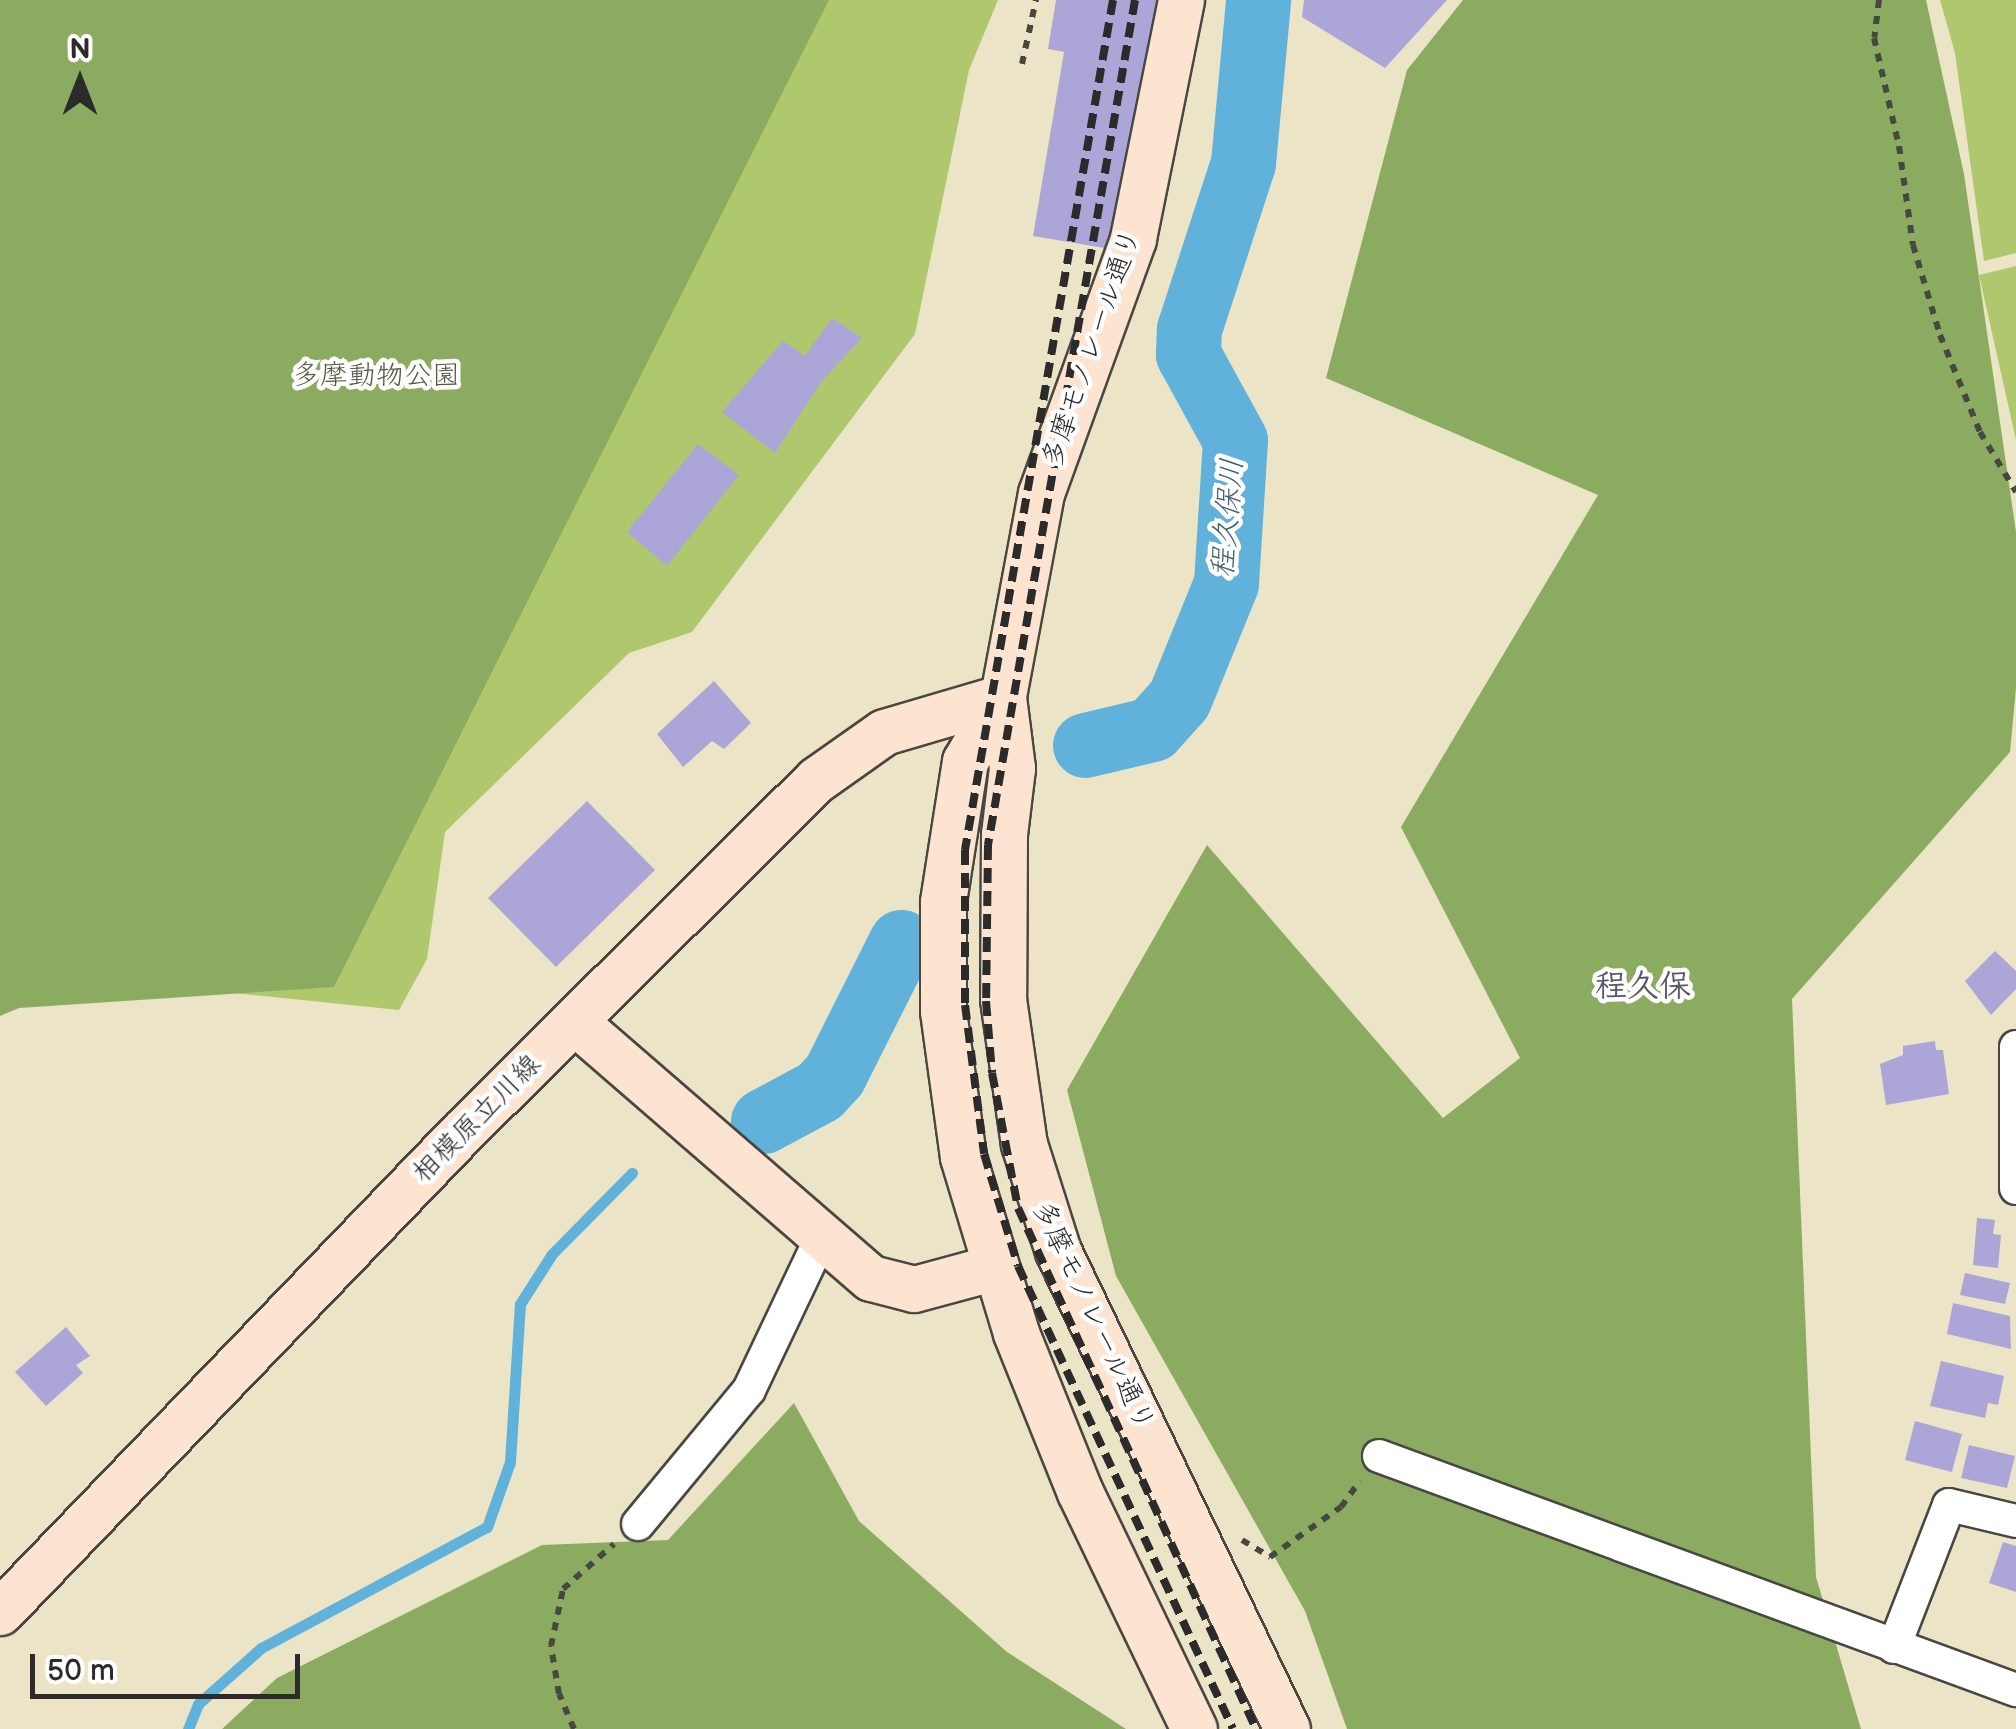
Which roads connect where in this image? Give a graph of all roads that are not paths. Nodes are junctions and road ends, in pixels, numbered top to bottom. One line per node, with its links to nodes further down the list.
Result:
1 (1181, 0): 2 (main road, 多摩モノレール通り)
2 (1002, 697): 3 (main road, 相模原立川線); 7 (main road, 多摩モノレール通り); 15 (main road, 多摩モノレール通り)
3 (574, 1022): 6 (main road); 11 (main road, 相模原立川線)
4 (2016, 1047): 5 (street)
5 (2016, 1188)
6 (822, 1236): 7 (main road); 10 (street)
7 (992, 1268): 14 (main road, 多摩モノレール通り)
8 (1379, 1456): 12 (street)
9 (2016, 1520): 12 (street)
10 (638, 1524)
11 (0, 1612)
12 (1894, 1647): 13 (street)
13 (2016, 1690)
14 (1194, 1729)
15 (1287, 1729)

